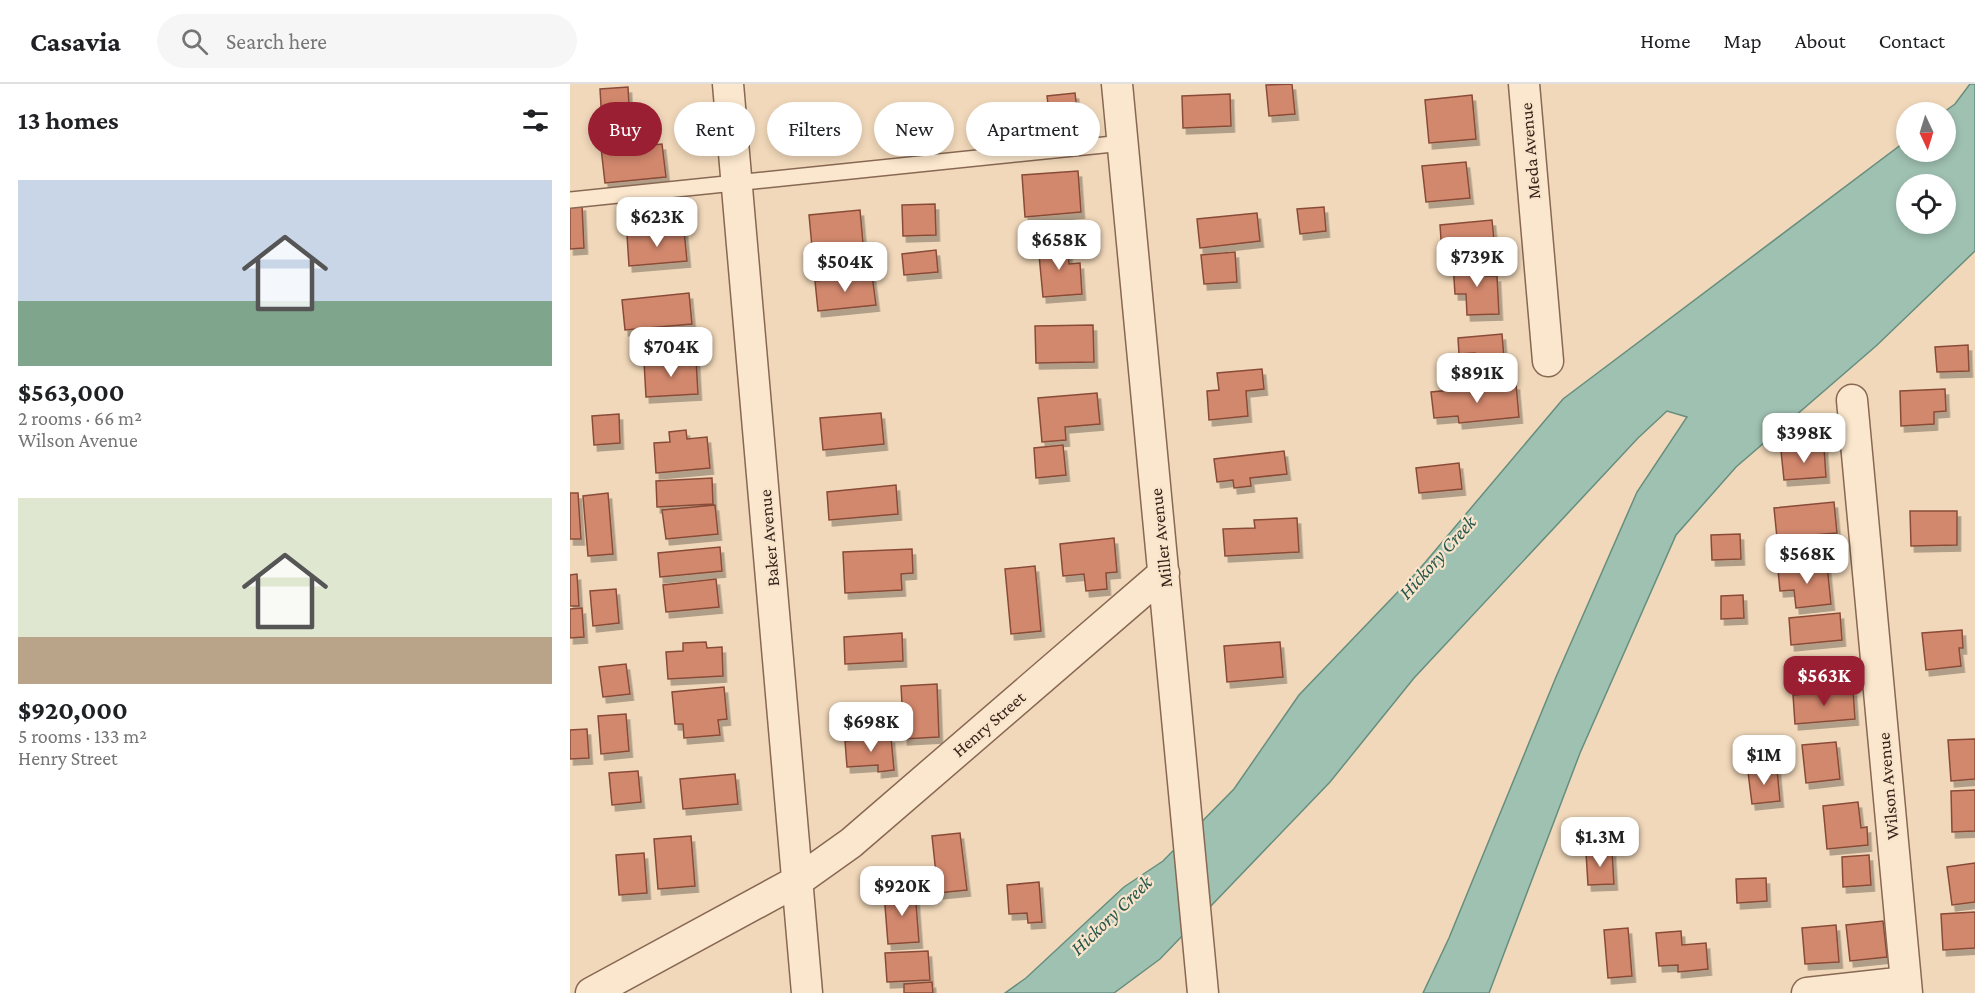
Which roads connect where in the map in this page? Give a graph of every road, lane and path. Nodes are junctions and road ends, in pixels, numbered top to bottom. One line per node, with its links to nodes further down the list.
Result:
1 (728, 84): 5 (street, Baker Avenue)
2 (1117, 84): 4 (street, Miller Avenue)
3 (1524, 84): 7 (street, Meda Avenue)
4 (1123, 143): 5 (lane); 9 (street, Miller Avenue)
5 (737, 182): 6 (lane); 10 (street, Baker Avenue)
6 (570, 200)
7 (1548, 361)
8 (1851, 400): 11 (street, Wilson Avenue)
9 (1164, 573): 10 (street, Henry Street); 14 (street, Miller Avenue)
10 (799, 880): 12 (street, Henry Street); 13 (street, Baker Avenue)
11 (1907, 988): 15 (street)
12 (591, 993)
13 (807, 993)
14 (1203, 993)
15 (1807, 993)

